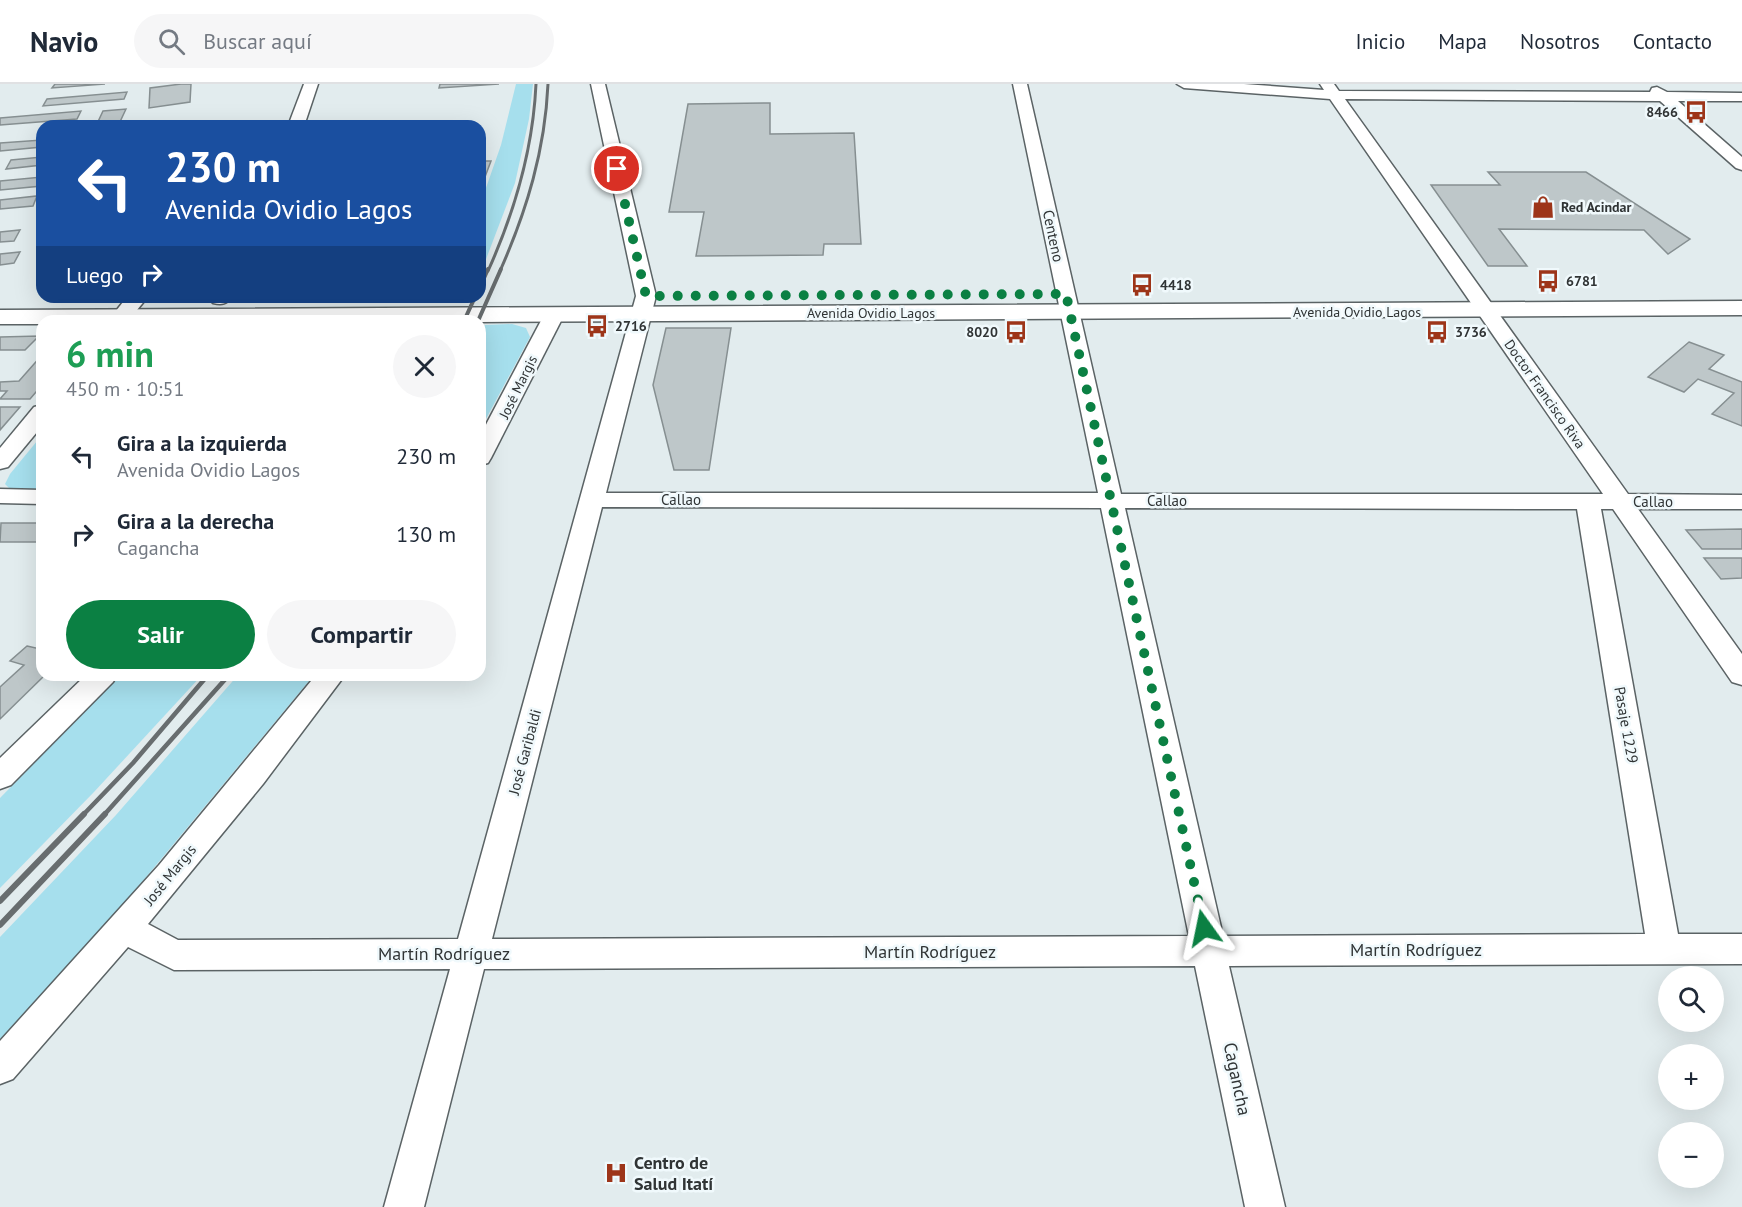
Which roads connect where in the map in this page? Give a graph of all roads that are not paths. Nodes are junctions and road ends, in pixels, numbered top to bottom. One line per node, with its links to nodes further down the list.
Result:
1 (311, 84): 9 (street)
2 (598, 84): 18 (street)
3 (1020, 84): 17 (street, Centeno)
4 (1184, 84): 6 (street)
5 (1648, 84): 7 (street)
6 (1331, 89): 7 (street); 15 (street, Doctor Francisco Riva)
7 (1663, 96): 8 (street); 10 (street)
8 (1742, 97)
9 (298, 120)
10 (1742, 165)
11 (1742, 291): 15 (main road, Avenida Ovidio Lagos)
12 (0, 299): 13 (main road, Avenida Ovidio Lagos)
13 (36, 299)
14 (486, 302): 18 (main road, Avenida Ovidio Lagos)
15 (1481, 302): 17 (main road, Avenida Ovidio Lagos); 19 (main road, Avenida Ovidio Lagos); 33 (street, Doctor Francisco Riva)
16 (133, 303): 20 (street)
17 (1067, 303): 18 (main road, Avenida Ovidio Lagos); 31 (street, Centeno)
18 (644, 305): 21 (main road, Avenida Ovidio Lagos); 30 (street, José Garibaldi)
19 (1742, 308)
20 (122, 315)
21 (554, 315): 23 (main road, Avenida Ovidio Lagos); 26 (street, José Margis)
22 (0, 317): 24 (main road, Avenida Ovidio Lagos)
23 (486, 317)
24 (36, 318)
25 (36, 419): 27 (street)
26 (486, 446)
27 (0, 462)
28 (0, 496): 29 (street)
29 (36, 497)
30 (592, 500): 31 (street, Callao); 43 (street, José Garibaldi)
31 (1112, 501): 32 (street, Callao); 42 (street, Centeno)
32 (1588, 502): 33 (street, Callao); 40 (street, Pasaje 1229)
33 (1621, 502): 34 (street, Callao); 35 (street, Doctor Francisco Riva)
34 (1742, 502)
35 (1742, 675)
36 (98, 681): 38 (street)
37 (327, 681): 39 (street, José Margis)
38 (0, 777)
39 (125, 929): 43 (street, Martín Rodríguez); 44 (street, José Margis)
40 (1664, 949): 41 (street, Martín Rodríguez); 42 (street, Martín Rodríguez)
41 (1742, 949)
42 (1209, 951): 43 (street, Martín Rodríguez); 46 (street, Cagancha)
43 (472, 954): 45 (street, José Garibaldi)
44 (0, 1067)
45 (404, 1207)
46 (1265, 1207)

